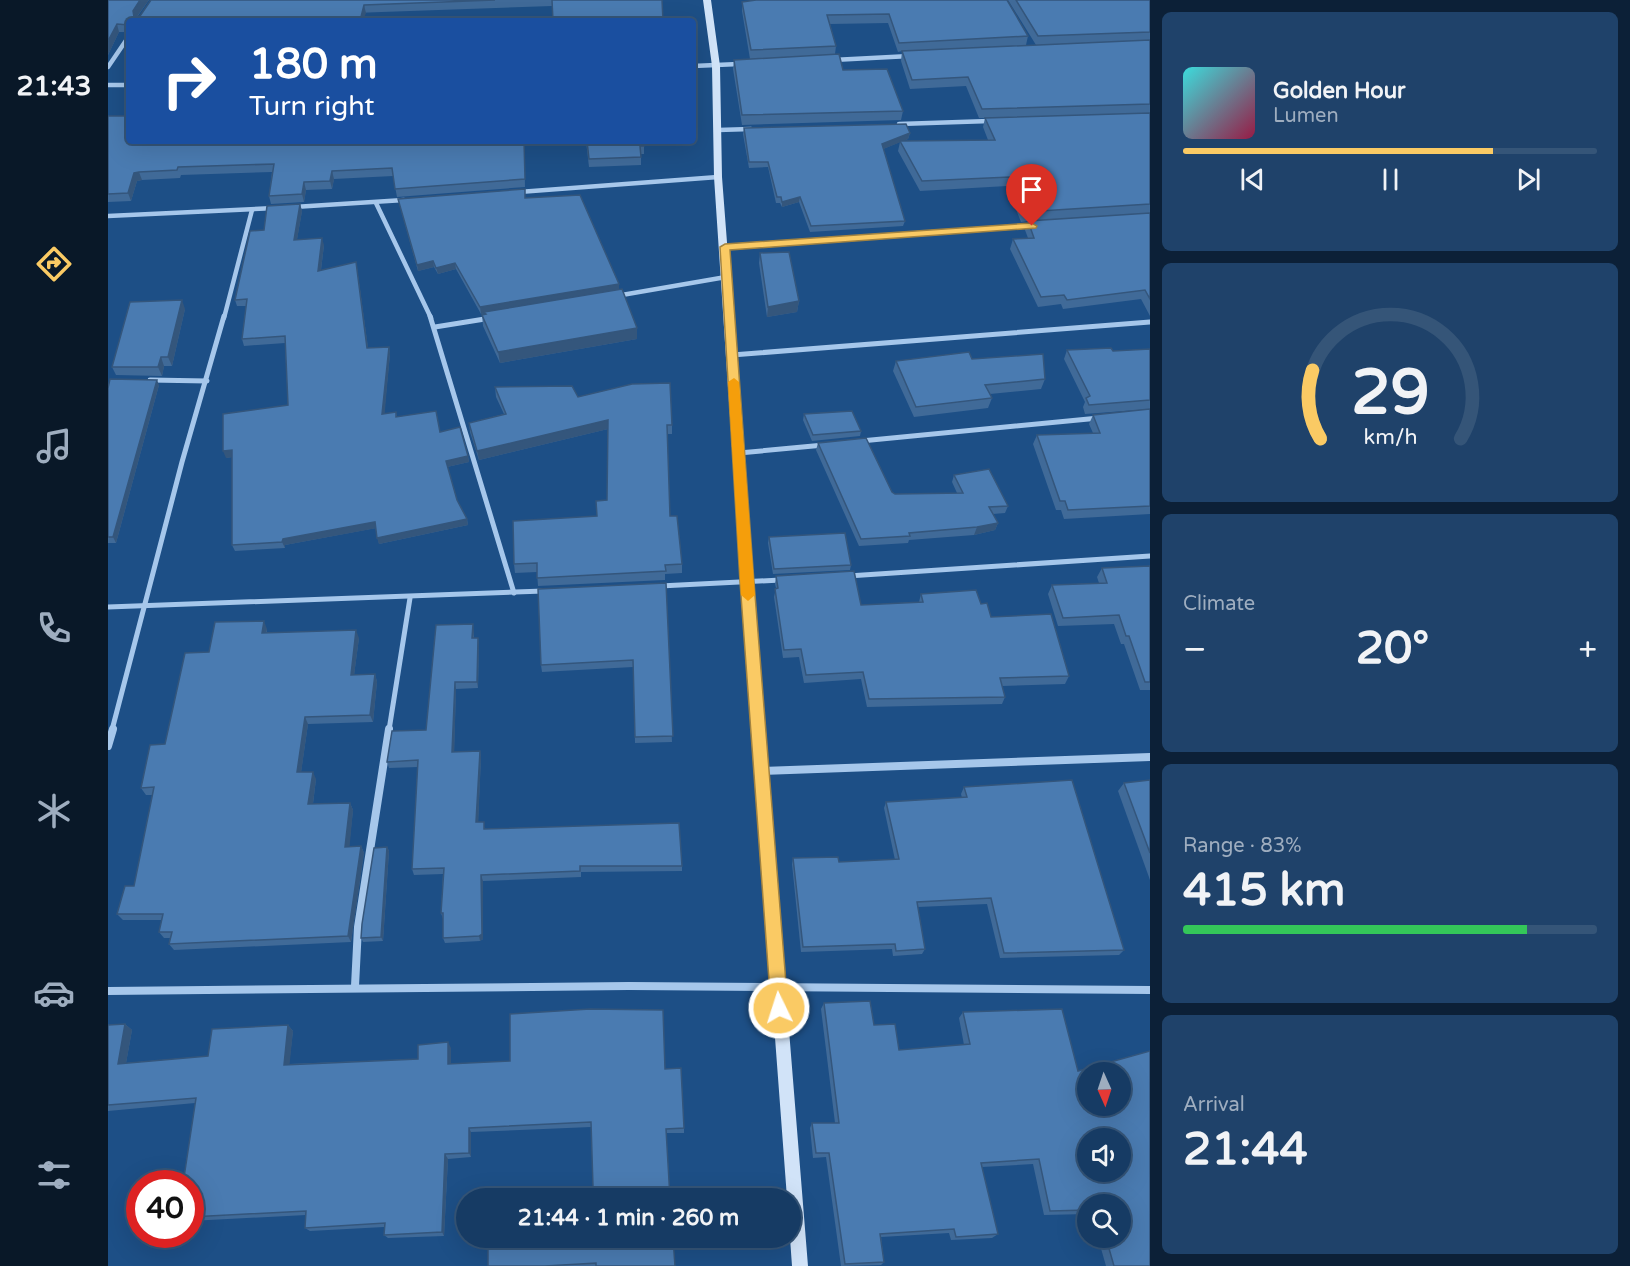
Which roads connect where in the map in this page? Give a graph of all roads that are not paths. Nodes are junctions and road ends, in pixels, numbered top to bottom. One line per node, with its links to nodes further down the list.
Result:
1 (707, 0): 7 (street)
2 (126, 40): 8 (street)
3 (916, 55): 4 (street)
4 (822, 60)
5 (751, 64): 7 (street)
6 (696, 66): 7 (street)
7 (716, 66): 14 (street)
8 (108, 67)
9 (126, 85): 10 (street)
10 (108, 86)
11 (997, 121): 12 (street)
12 (892, 124)
13 (753, 128): 14 (street)
14 (718, 129): 15 (street)
15 (718, 177): 16 (street); 22 (street)
16 (518, 192)
17 (411, 200): 18 (street)
18 (376, 203): 19 (street); 27 (street)
19 (252, 210): 20 (street); 30 (street)
20 (108, 216)
21 (1044, 225): 22 (street)
22 (725, 247): 23 (street)
23 (726, 277): 24 (street); 28 (street)
24 (610, 297)
25 (493, 317): 27 (street)
26 (1150, 322): 28 (street)
27 (435, 327): 41 (street)
28 (732, 355): 34 (street)
29 (141, 380): 30 (street)
30 (207, 381): 43 (street)
31 (1103, 417): 32 (street)
32 (856, 442)
33 (833, 444): 34 (street)
34 (739, 453): 38 (street)
35 (1150, 556): 36 (street)
36 (842, 576)
37 (794, 579): 38 (street)
38 (747, 582): 39 (street); 47 (street)
39 (654, 587)
40 (549, 591): 41 (street)
41 (514, 593): 42 (street)
42 (410, 598): 43 (street); 49 (street)
43 (145, 607): 44 (street); 45 (street)
44 (108, 608)
45 (108, 746)
46 (1150, 757): 47 (street)
47 (762, 771): 48 (street)
48 (778, 984): 49 (street); 50 (street); 52 (street)
49 (355, 986): 51 (street)
50 (1150, 990)
51 (108, 991)
52 (800, 1266)

